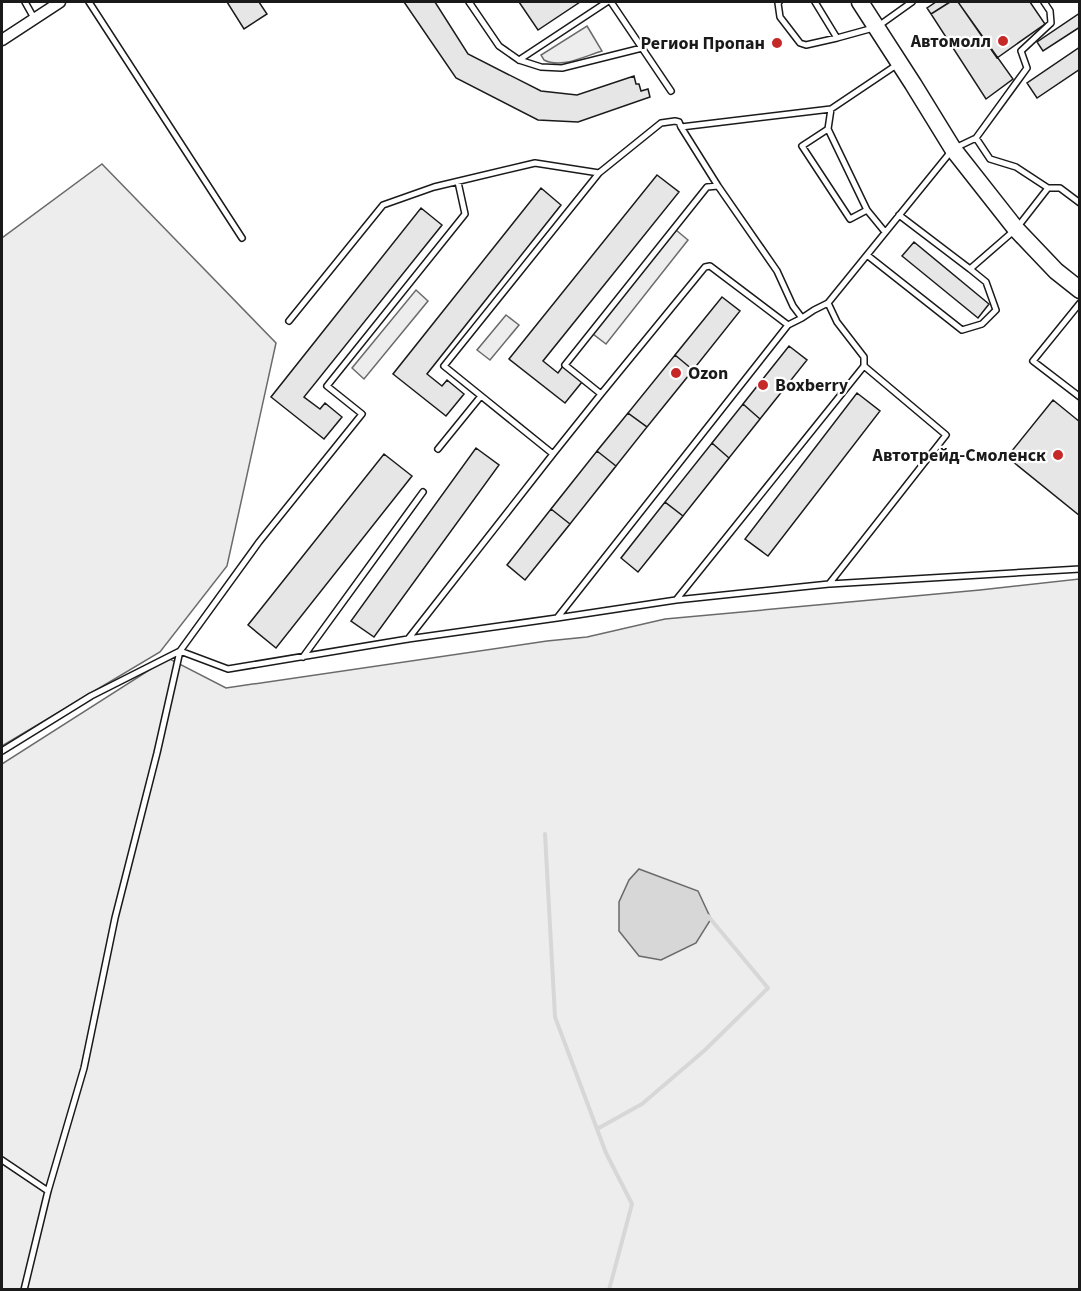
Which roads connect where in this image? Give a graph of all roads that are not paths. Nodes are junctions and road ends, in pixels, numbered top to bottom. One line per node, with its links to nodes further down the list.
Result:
1 (25, 2): 11 (lane)
2 (60, 2): 11 (street)
3 (89, 2): 33 (lane)
4 (469, 2): 16 (lane)
5 (609, 2): 15 (lane); 16 (lane)
6 (779, 2): 13 (lane)
7 (814, 2): 13 (lane)
8 (860, 2): 12 (main road)
9 (912, 2): 12 (lane)
10 (1044, 2): 22 (lane)
11 (34, 18): 14 (street)
12 (877, 27): 13 (lane); 17 (main road)
13 (837, 38)
14 (2, 40)
15 (642, 48): 16 (lane); 18 (lane)
16 (519, 60)
17 (900, 63): 19 (lane); 23 (main road)
18 (671, 92)
19 (831, 108): 20 (lane); 21 (lane)
20 (681, 127): 24 (lane); 26 (lane)
21 (828, 129): 29 (lane); 29 (lane)
22 (976, 138): 23 (lane); 27 (lane)
23 (952, 148): 30 (lane); 31 (main road)
24 (599, 173): 25 (lane); 44 (lane)
25 (458, 182): 40 (lane); 54 (lane)
26 (718, 186): 39 (lane); 43 (lane)
27 (1048, 188): 28 (lane); 31 (lane)
28 (1080, 203)
29 (867, 210): 32 (lane)
30 (899, 215): 32 (lane); 35 (lane)
31 (1016, 229): 35 (lane); 36 (main road)
32 (885, 232): 34 (lane)
33 (242, 238)
34 (867, 255): 35 (lane); 37 (lane)
35 (970, 269)
36 (1080, 290)
37 (828, 303): 39 (lane); 42 (lane)
38 (1080, 303): 45 (lane)
39 (802, 318): 41 (lane)
40 (288, 321)
41 (788, 325): 43 (lane); 52 (lane)
42 (864, 366): 50 (lane); 51 (lane)
43 (601, 394): 47 (lane)
44 (481, 396): 46 (lane); 47 (lane)
45 (1080, 397)
46 (438, 449)
47 (553, 454): 53 (lane)
48 (423, 492): 55 (lane)
49 (1080, 569): 50 (lane)
50 (829, 584): 51 (lane)
51 (676, 600): 52 (lane)
52 (556, 618): 53 (lane)
53 (408, 639): 55 (lane)
54 (180, 651): 55 (lane); 56 (lane); 58 (lane)
55 (303, 657)
56 (2, 751)
57 (2, 1160): 58 (lane)
58 (48, 1191): 59 (lane)
59 (24, 1290)

